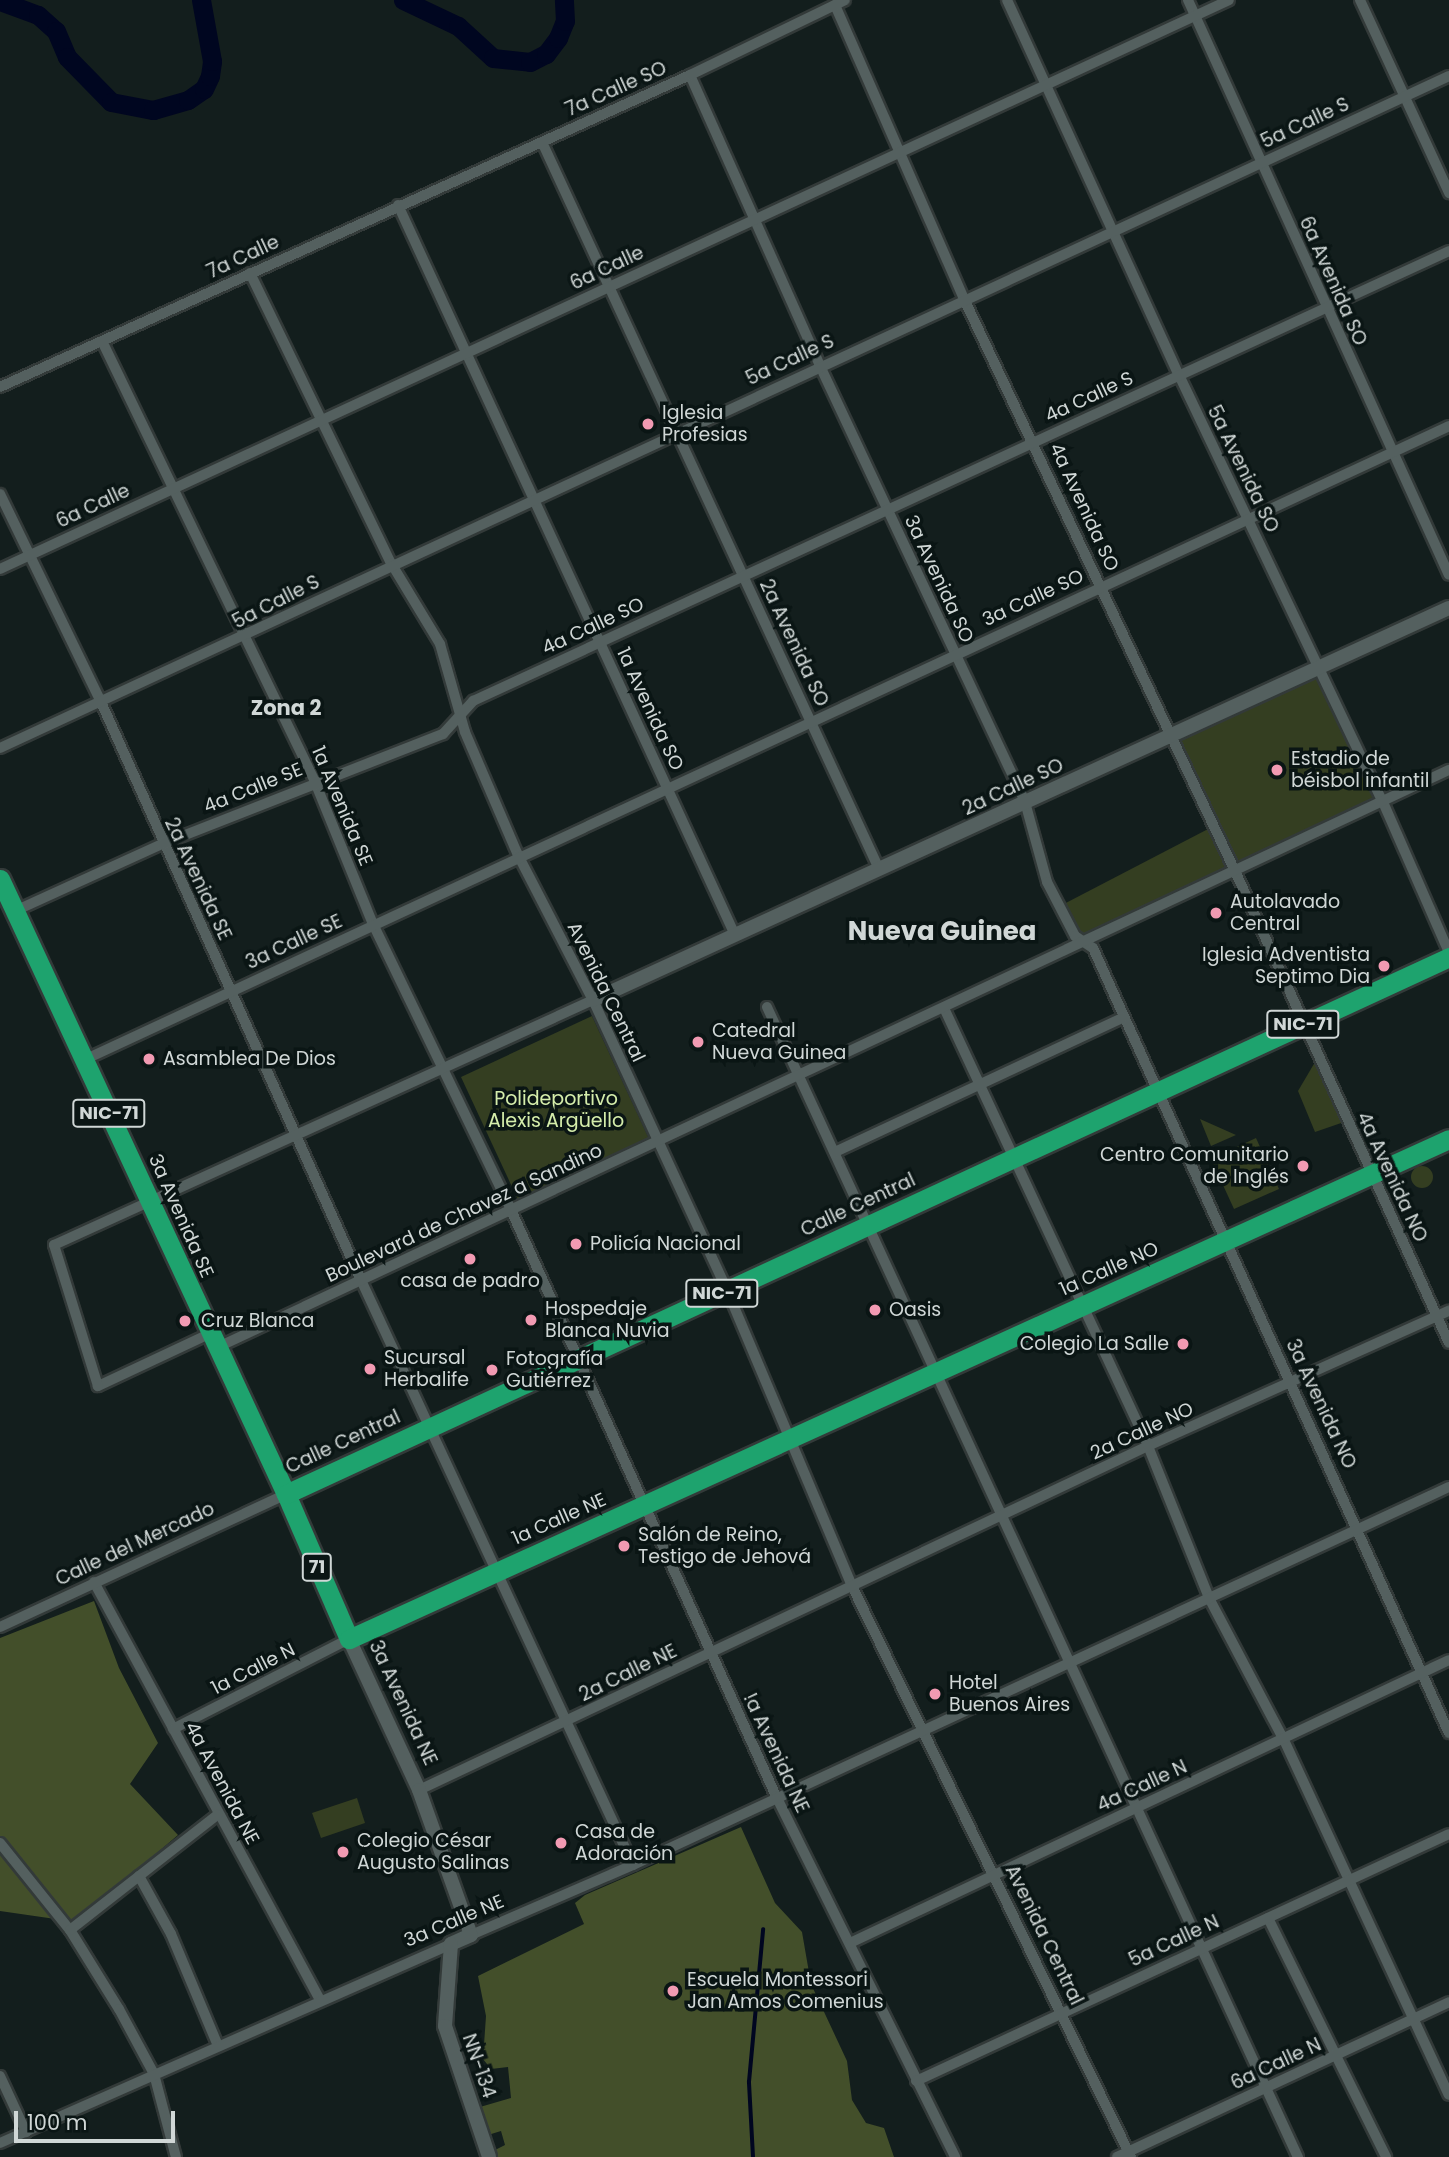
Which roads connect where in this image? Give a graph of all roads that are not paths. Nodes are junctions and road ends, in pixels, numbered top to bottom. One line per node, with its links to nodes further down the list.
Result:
1 (1007, 0): 9 (street, 5a Avenida SO)
2 (1188, 0): 6 (street, 6a Avenida SO)
3 (1229, 0): 6 (street, 6a Calle)
4 (1360, 0): 10 (street)
5 (840, 2): 7 (street, 7a Calle SO); 12 (street, 4a Avenida SO)
6 (1196, 16): 9 (street, 6a Calle); 13 (street, 6a Avenida SO)
7 (690, 75): 11 (street, 7a Calle SO); 16 (street, 3a Avenida SO)
8 (1449, 76): 10 (street, 5a Calle S)
9 (1046, 85): 12 (street, 6a Calle); 17 (street, 5a Avenida SO)
10 (1405, 95): 13 (street, 5a Calle S); 14 (street)
11 (542, 142): 15 (street, 7a Calle SO); 20 (street, 2a Avenida SO)
12 (900, 152): 16 (street, 6a Calle); 21 (street, 4a Avenida SO)
13 (1261, 162): 17 (street, 5a Calle S); 22 (street, 6a Avenida SO)
14 (1449, 193)
15 (398, 205): 19 (street, 7a Calle); 24 (street, 1a Avenida SO)
16 (755, 219): 20 (street, 6a Calle); 25 (street, 3a Avenida SO)
17 (1111, 231): 21 (street, 5a Calle S); 26 (street, 5a Avenida SO)
18 (1449, 251): 22 (street, 4a Calle S)
19 (250, 273): 23 (street, 7a Calle); 28 (street, Avenida Central)
20 (609, 286): 24 (street, 6a Calle); 30 (street, 2a Avenida SO)
21 (964, 299): 25 (street, 5a Calle S); 31 (street, 4a Avenida SO)
22 (1326, 307): 26 (street, 4a Calle S); 32 (street, 6a Avenida SO)
23 (102, 341): 27 (street, 7a Calle); 33 (street, 1a Avenida SE)
24 (466, 352): 28 (street, 6a Calle); 35 (street, 1a Avenida SO)
25 (820, 366): 30 (street, 5a Calle S); 36 (street, 3a Avenida SO)
26 (1178, 375): 31 (street, 4a Calle S); 37 (street, 5a Avenida SO)
27 (0, 387)
28 (319, 420): 33 (street, 6a Calle); 39 (street, Avenida Central)
29 (1449, 426): 32 (street, 3a Calle SO)
30 (677, 431): 35 (street, 5a Calle S); 42 (street, 2a Avenida SO)
31 (1034, 442): 36 (street, 4a Calle S); 43 (street, 4a Avenida SO)
32 (1392, 452): 37 (street, 3a Calle SO); 41 (street, 6a Avenida SO)
33 (173, 488): 38 (street, 6a Calle); 45 (street, 1a Avenida SE)
34 (0, 494): 38 (street, 2a Avenida SE)
35 (533, 498): 39 (street, 5a Calle S); 46 (street, 1a Avenida SO)
36 (888, 509): 42 (street, 4a Calle S); 47 (street, 3a Avenida SO)
37 (1248, 519): 43 (street, 3a Calle SO); 48 (street, 5a Avenida SO)
38 (29, 555): 40 (street, 6a Calle); 49 (street, 2a Avenida SE)
39 (391, 563): 45 (street, 5a Calle S); 50 (street, Avenida Central)
40 (0, 569)
41 (1449, 575)
42 (744, 576): 46 (street, 4a Calle SO); 51 (street, 2a Avenida SO)
43 (1102, 586): 47 (street, 3a Calle SO); 52 (street, 4a Avenida SO)
44 (1449, 608): 48 (street, 2a Calle SO)
45 (243, 638): 49 (street, 5a Calle S); 55 (street, 1a Avenida SE)
46 (600, 642): 50 (street, 4a Calle SO); 56 (street, 1a Avenida SO)
47 (955, 654): 51 (street, 3a Calle SO); 57 (street, 3a Avenida SO)
48 (1319, 668): 52 (street, 2a Calle SO); 58 (street, 5a Avenida SO)
49 (101, 702): 53 (street, 5a Calle S); 59 (street, 2a Avenida SE)
50 (462, 714): 55 (street, 4a Calle SE); 60 (street, Avenida Central)
51 (811, 720): 56 (street, 3a Calle SO); 61 (street, 2a Avenida SO)
52 (1172, 735): 57 (street, 2a Calle SO); 62 (street, 4a Avenida SO)
53 (0, 748)
54 (1449, 770): 58 (street, Boulevard de Chavez a Sandino)
55 (315, 782): 59 (street, 4a Calle SE); 65 (street, 1a Avenida SE)
56 (666, 787): 60 (street, 3a Calle SO); 66 (street, 1a Avenida SO)
57 (1025, 802): 61 (street, 2a Calle SO); 67 (street, 3a Avenida SO)
58 (1383, 802): 62 (street, Boulevard de Chavez a Sandino); 68 (street, 5a Avenida SO)
59 (162, 844): 64 (street, 4a Calle SE); 69 (street, 2a Avenida SE)
60 (518, 855): 65 (street, 3a Calle SE); 70 (street, Avenida Central)
61 (879, 869): 66 (street, 2a Calle SO)
62 (1235, 872): 67 (street, Boulevard de Chavez a Sandino); 74 (street, 4a Avenida SO)
63 (0, 879): 64 (highway, 3a Avenida SE / NIC-71)
64 (15, 911): 75 (highway, 3a Avenida SE / NIC-71)
65 (373, 924): 69 (street, 3a Calle SE); 76 (street, 1a Avenida SE)
66 (735, 935): 70 (street, 2a Calle SO)
67 (1087, 941): 72 (street, Boulevard de Chavez a Sandino); 73 (street, 3a Avenida SO)
68 (1449, 954): 74 (highway, Calle Central / NIC-71)
69 (230, 990): 75 (street, 3a Calle SE); 80 (street, 2a Avenida SE)
70 (593, 1000): 76 (street); 82 (street, Avenida Central)
71 (767, 1007): 77 (street)
72 (944, 1008): 77 (street, Boulevard de Chavez a Sandino); 78 (street)
73 (1124, 1017): 78 (street); 79 (street, 3a Avenida SO)
74 (1303, 1024): 79 (highway, Calle Central / NIC-71); 85 (street, 4a Avenida NO)
75 (84, 1060): 86 (highway, 3a Avenida SE / NIC-71)
76 (445, 1067): 80 (street); 87 (street, 1a Avenida SE)
77 (799, 1075): 82 (street, Boulevard de Chavez a Sandino); 83 (street)
78 (980, 1084): 83 (street); 84 (street)
79 (1158, 1091): 84 (highway, Calle Central / NIC-71); 89 (street, 3a Avenida NO)
80 (295, 1136): 86 (street); 90 (street, 2a Avenida SE)
81 (1449, 1139): 85 (highway, 1a Calle NO)
82 (658, 1142): 87 (street, Boulevard de Chavez a Sandino); 91 (street, Avenida Central)
83 (835, 1152): 88 (street)
84 (1014, 1158): 88 (highway, Calle Central / NIC-71); 92 (street)
85 (1372, 1174): 89 (highway, 1a Calle NO); 94 (street, 4a Avenida NO)
86 (150, 1202): 95 (highway, 3a Avenida SE / NIC-71); 95 (street, Boulevard de Chavez a Sandino)
87 (511, 1210): 90 (street, Boulevard de Chavez a Sandino); 97 (street, 1a Avenida SE)
88 (868, 1225): 91 (highway, Calle Central / NIC-71); 98 (street)
89 (1227, 1240): 92 (highway, 1a Calle NO); 99 (street, 3a Avenida NO)
90 (361, 1280): 95 (street, Boulevard de Chavez a Sandino); 100 (street, 2a Avenida SE)
91 (727, 1290): 97 (highway, Calle Central / NIC-71); 101 (street, Avenida Central)
92 (1083, 1306): 98 (highway, 1a Calle NO); 102 (street)
93 (1449, 1311): 94 (street, 2a Calle NO)
94 (1437, 1317): 96 (street, 4a Avenida NO); 99 (street, 2a Calle NO)
95 (212, 1341): 104 (highway, 3a Avenida SE / NIC-71)
96 (1449, 1343)
97 (576, 1360): 100 (highway, Calle Central / NIC-71); 105 (street, !a Avenida NE)
98 (936, 1372): 101 (highway, 1a Calle NO); 106 (street)
99 (1292, 1382): 102 (street, 2a Calle NO); 107 (street, 3a Avenida NO)
100 (431, 1427): 104 (highway, Calle Central / NIC-71); 108 (street, 2a Avenida SE)
101 (789, 1439): 105 (highway, 1a Calle NE); 110 (street, Avenida Central)
102 (1147, 1446): 106 (street, 2a Calle NO); 111 (street)
103 (1449, 1487): 107 (street, 3a Calle NE)
104 (286, 1494): 109 (street, Calle del Mercado); 113 (highway, 3a Avenida NE / 71)
105 (643, 1506): 108 (highway, 1a Calle NE); 114 (street, !a Avenida NE)
106 (1003, 1517): 110 (street, 2a Calle NO); 116 (street)
107 (1360, 1528): 111 (street, 3a Calle NE); 117 (street, 3a Avenida NO)
108 (497, 1572): 113 (highway, 1a Calle NE); 118 (street, 2a Avenida SE)
109 (94, 1582): 112 (street, Calle del Mercado); 119 (street, 4a Avenida NE)
110 (851, 1584): 114 (street, 2a Calle NE); 120 (street, Avenida Central)
111 (1209, 1598): 116 (street, 3a Calle NE); 122 (street)
112 (0, 1627)
113 (349, 1639): 119 (street, 1a Calle N); 123 (street, 3a Avenida NE)
114 (709, 1652): 118 (street, 2a Calle NE); 124 (street, !a Avenida NE)
115 (1449, 1660): 117 (street, 4a Calle N)
116 (1070, 1662): 120 (street, 3a Calle NE); 125 (street)
117 (1423, 1672): 121 (street, 3a Avenida NO); 122 (street, 4a Calle N)
118 (567, 1723): 123 (street, 2a Calle NE); 129 (street, 2a Avenida SE)
119 (173, 1729): 126 (street, 4a Avenida NE)
120 (922, 1731): 124 (street, 3a Calle NE); 130 (street, Avenida Central)
121 (1449, 1733)
122 (1284, 1740): 125 (street, 4a Calle N); 132 (street)
123 (419, 1790): 135 (street, 3a Avenida NE)
124 (776, 1796): 129 (street, 3a Calle NE); 136 (street, !a Avenida NE)
125 (1137, 1808): 130 (street, 4a Calle N); 138 (street)
126 (218, 1815): 131 (street); 139 (street, 4a Avenida NE)
127 (1449, 1835): 132 (street, 5a Calle N)
128 (0, 1843): 134 (street)
129 (633, 1865): 135 (street, 3a Calle NE)
130 (996, 1875): 136 (street, 4a Calle N); 141 (street, Avenida Central)
131 (139, 1876): 134 (street); 143 (street)
132 (1351, 1883): 133 (street, 5a Calle N); 142 (street)
133 (1268, 1918): 138 (street, 5a Calle N); 144 (street)
134 (69, 1930): 145 (street)
135 (471, 1935): 137 (street, 3a Calle NE)
136 (850, 1943): 147 (street, !a Avenida NE)
137 (451, 1944): 139 (street, 3a Calle NE); 154 (street, NN-134 / NN-134)
138 (1201, 1946): 141 (street, 5a Calle N); 148 (street)
139 (320, 2000): 143 (street, 3a Calle NE)
140 (1449, 2002): 142 (street, 6a Calle N)
141 (1062, 2014): 147 (street, 5a Calle N); 152 (street, Avenida Central)
142 (1414, 2020): 144 (street, 6a Calle N); 149 (street)
143 (218, 2046): 145 (street, 3a Calle NE)
144 (1338, 2055): 148 (street, 6a Calle N); 157 (street)
145 (154, 2074): 150 (street, 3a Calle NE); 153 (street)
146 (0, 2076): 150 (street)
147 (916, 2081): 155 (street, !a Avenida NE)
148 (1266, 2088): 152 (street, 6a Calle N); 156 (street)
149 (1449, 2095)
150 (26, 2132): 151 (street, 3a Calle NE)
151 (0, 2143)
152 (1126, 2155)
153 (176, 2157)
154 (489, 2157)
155 (955, 2157)
156 (1298, 2157)
157 (1386, 2157)

